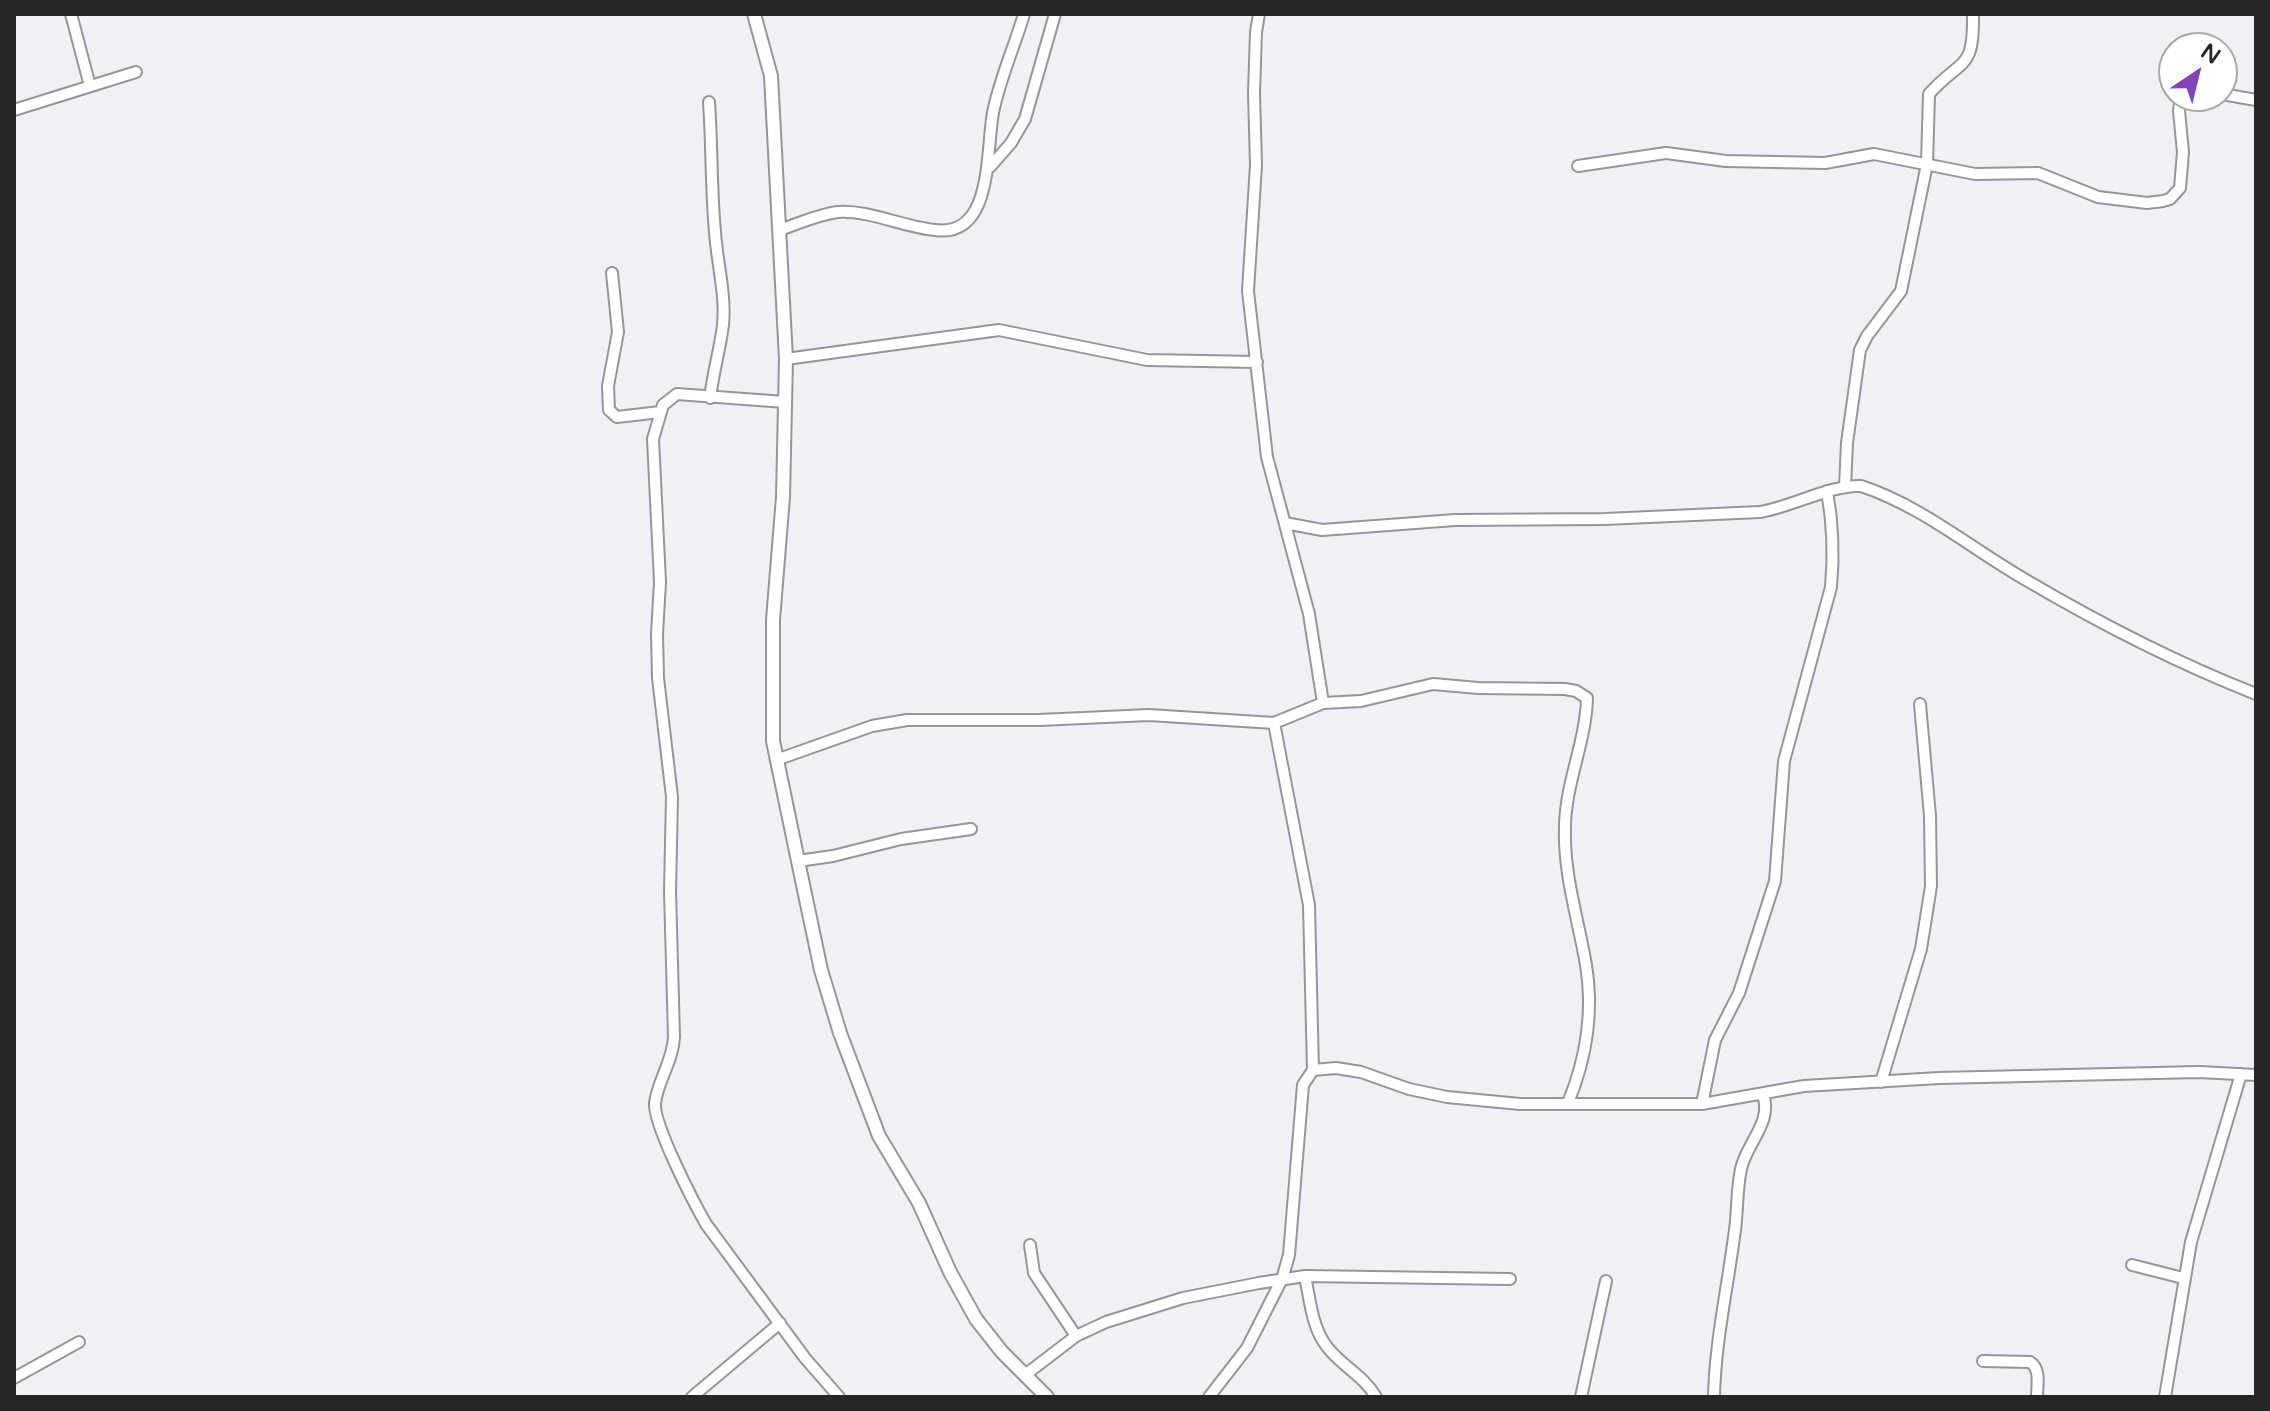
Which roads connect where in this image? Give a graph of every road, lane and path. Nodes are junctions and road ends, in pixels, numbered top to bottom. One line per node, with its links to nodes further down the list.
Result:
1 (71, 14): 8 (street)
2 (754, 14): 15 (street)
3 (1024, 14): 14 (street)
4 (1055, 14): 14 (street)
5 (1259, 14): 18 (street)
6 (1973, 14): 12 (street)
7 (136, 72): 8 (street)
8 (90, 86): 10 (street)
9 (709, 102): 19 (street)
10 (14, 110)
11 (2179, 112): 12 (street)
12 (1927, 164): 13 (street); 22 (street)
13 (1578, 166)
14 (990, 167): 15 (street)
15 (779, 230): 17 (street)
16 (612, 273): 21 (street)
17 (786, 359): 18 (street); 20 (street)
18 (1257, 362): 24 (street)
19 (710, 398): 20 (street); 21 (street)
20 (785, 402): 29 (street)
21 (660, 412): 46 (street)
22 (1845, 487): 23 (street); 25 (street)
23 (1827, 491): 24 (street); 38 (street)
24 (1285, 523): 26 (street)
25 (2256, 694)
26 (1323, 703): 28 (street); 37 (street)
27 (1920, 704): 35 (street)
28 (1274, 723): 29 (street); 32 (street)
29 (776, 760): 31 (street)
30 (971, 829): 31 (street)
31 (798, 861): 50 (street)
32 (1313, 1070): 37 (street); 43 (street)
33 (2241, 1074): 34 (street); 35 (street); 42 (street)
34 (2256, 1075)
35 (1881, 1082): 36 (street)
36 (1763, 1095): 38 (street); 59 (street)
37 (1568, 1103): 38 (street)
38 (1702, 1104)
39 (1030, 1245): 47 (street)
40 (2132, 1265): 42 (street)
41 (1305, 1276): 43 (street); 44 (street); 57 (street)
42 (2183, 1278): 52 (street)
43 (1282, 1279): 47 (street); 56 (street)
44 (1510, 1279)
45 (1606, 1281): 58 (street)
46 (780, 1323): 53 (street); 54 (street)
47 (1076, 1336): 50 (street)
48 (79, 1342): 51 (street)
49 (1983, 1361): 60 (street)
50 (1025, 1375): 55 (street)
51 (14, 1378)
52 (2166, 1396)
53 (692, 1397)
54 (839, 1397)
55 (1047, 1397)
56 (1209, 1397)
57 (1376, 1397)
58 (1581, 1397)
59 (1714, 1397)
60 (2037, 1397)

